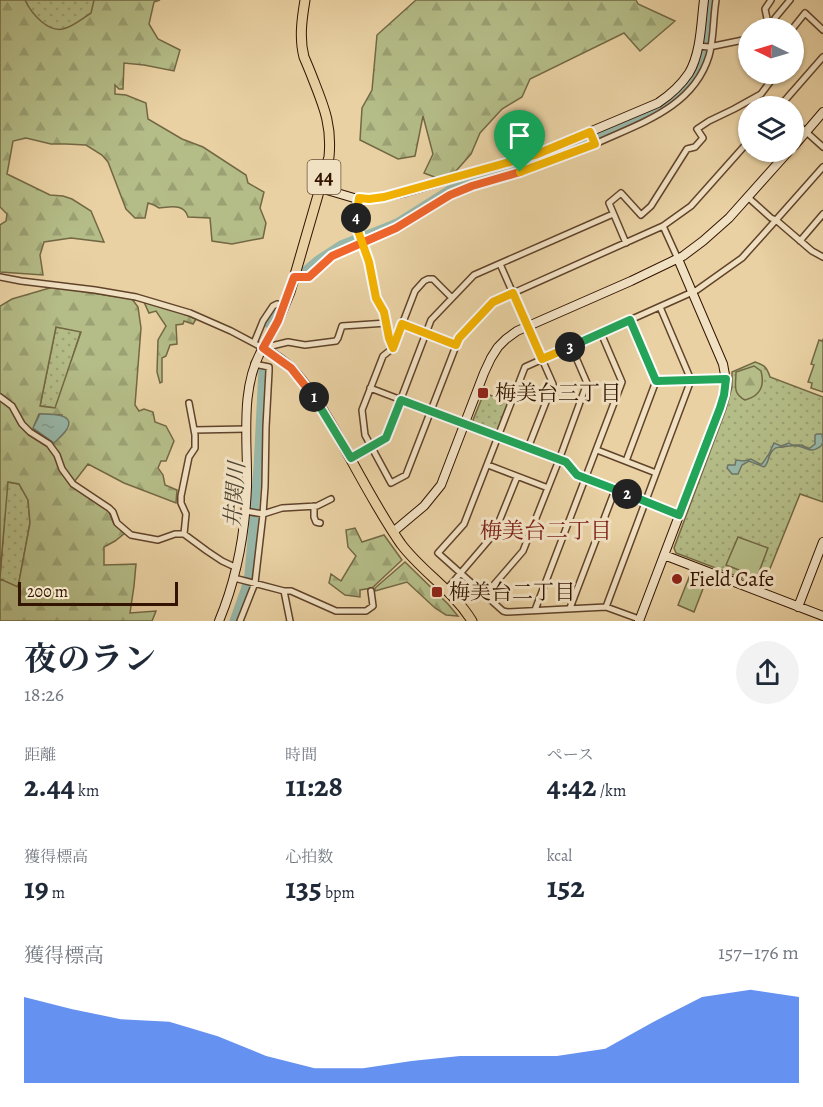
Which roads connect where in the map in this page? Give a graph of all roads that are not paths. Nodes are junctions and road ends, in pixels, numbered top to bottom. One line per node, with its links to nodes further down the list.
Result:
1 (305, 0): 23 (main road, 44)
2 (704, 0): 11 (street)
3 (716, 0): 11 (street)
4 (771, 0): 6 (street)
5 (790, 0): 7 (street)
6 (767, 18)
7 (775, 18)
8 (802, 18): 9 (street)
9 (823, 30)
10 (738, 41): 11 (street)
11 (705, 47): 18 (street); 18 (street)
12 (823, 57): 14 (street)
13 (768, 84): 26 (street)
14 (789, 96)
15 (823, 112): 16 (street)
16 (806, 132): 17 (street); 19 (street)
17 (804, 134)
18 (593, 139): 24 (street); 30 (street)
19 (823, 147)
20 (738, 153): 29 (street)
21 (779, 162): 34 (street)
22 (823, 167): 28 (street)
23 (320, 188): 24 (street); 37 (main road, 44)
24 (359, 198): 30 (street)
25 (751, 200): 28 (street)
26 (613, 214): 32 (street); 35 (street)
27 (823, 214): 31 (street)
28 (776, 220): 31 (street); 39 (street)
29 (663, 226): 32 (street); 34 (street)
30 (362, 241): 37 (street); 43 (street)
31 (800, 241): 33 (street)
32 (626, 243): 38 (street)
33 (823, 257)
34 (678, 259): 39 (street); 45 (street)
35 (500, 264): 38 (street); 40 (street)
36 (0, 277): 48 (street)
37 (294, 277): 48 (main road, 44)
38 (513, 293): 45 (street); 49 (street)
39 (692, 293): 41 (street); 54 (street)
40 (452, 298): 44 (street); 46 (street)
41 (660, 307): 42 (street); 55 (street)
42 (630, 320): 47 (street); 56 (street)
43 (387, 323): 48 (street); 51 (street)
44 (402, 324): 46 (street); 51 (street)
45 (528, 326): 52 (street); 62 (street)
46 (426, 333): 49 (street); 59 (street)
47 (601, 333): 50 (street); 68 (street)
48 (259, 345): 53 (street); 69 (main road)
49 (456, 345): 61 (street)
50 (571, 346): 52 (street); 70 (street)
51 (393, 348): 57 (street)
52 (542, 359): 65 (street); 67 (street)
53 (254, 364): 63 (street); 82 (street)
54 (726, 379): 55 (street); 83 (street)
55 (691, 380): 56 (street); 73 (street)
56 (656, 381): 71 (street)
57 (370, 388): 59 (street); 66 (street)
58 (0, 397): 86 (street)
59 (401, 400): 61 (street); 66 (street)
60 (189, 403): 64 (street)
61 (431, 411): 62 (street); 66 (street)
62 (465, 424): 65 (street); 85 (street)
63 (247, 429): 64 (street); 81 (street)
64 (194, 430): 86 (street)
65 (498, 437): 67 (street); 72 (street)
66 (372, 446): 69 (street)
67 (528, 448): 70 (street)
68 (597, 450): 71 (street); 75 (street)
69 (351, 458): 85 (main road)
70 (559, 460): 75 (street); 76 (street)
71 (626, 461): 73 (street)
72 (488, 465): 74 (street); 90 (street)
73 (656, 472): 79 (street)
74 (517, 477): 76 (street); 90 (street)
75 (585, 478): 77 (street); 100 (street)
76 (548, 488): 96 (street)
77 (615, 489): 79 (street); 99 (street)
78 (332, 499): 80 (street)
79 (646, 501): 83 (street); 97 (street)
80 (314, 506): 82 (street); 84 (street)
81 (248, 512): 82 (street); 89 (street)
82 (263, 513): 92 (street)
83 (679, 515): 88 (street)
84 (320, 523)
85 (393, 532): 93 (main road)
86 (184, 534): 89 (street)
87 (823, 542): 98 (street)
88 (664, 555): 98 (street); 102 (street)
89 (237, 568): 91 (street)
90 (461, 573): 93 (street); 96 (street)
91 (237, 579): 92 (street); 103 (street)
92 (255, 583): 94 (street); 104 (street)
93 (447, 589): 106 (main road)
94 (285, 591): 95 (street); 105 (street)
95 (371, 591)
96 (485, 595): 100 (street)
97 (606, 607): 99 (street); 102 (street)
98 (798, 607): 101 (street)
99 (570, 608): 100 (street)
100 (535, 610)
101 (823, 616)
102 (639, 620)
103 (219, 621)
104 (240, 621)
105 (290, 621)
106 (472, 621)

